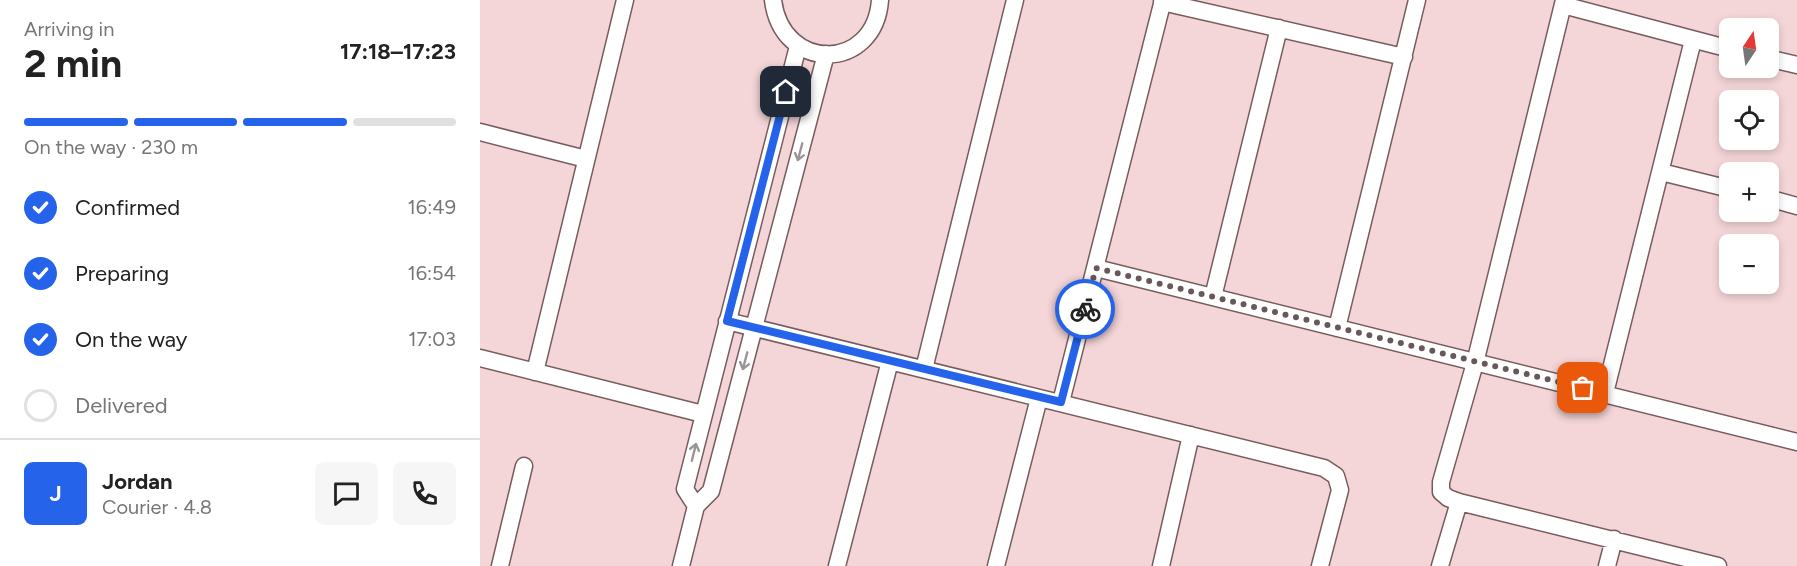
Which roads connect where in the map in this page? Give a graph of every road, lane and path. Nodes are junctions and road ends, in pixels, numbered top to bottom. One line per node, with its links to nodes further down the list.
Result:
1 (625, 0): 17 (street)
2 (773, 0): 10 (street)
3 (880, 0): 12 (street)
4 (1015, 0): 30 (street)
5 (1417, 0): 13 (street)
6 (1162, 1): 8 (street); 22 (street)
7 (1564, 2): 9 (street); 29 (street)
8 (1279, 28): 13 (street); 23 (street)
9 (1694, 40): 11 (street); 18 (street)
10 (798, 46): 12 (street); 24 (street)
11 (1719, 46)
12 (826, 54): 25 (street, one-way to 25)
13 (1404, 57): 26 (street)
14 (1779, 61): 15 (street)
15 (1797, 65)
16 (480, 132): 17 (street)
17 (586, 159): 31 (street)
18 (1661, 172): 19 (street); 32 (street)
19 (1719, 186)
20 (1779, 201): 21 (street)
21 (1797, 206)
22 (1096, 268): 23 (street); 34 (street)
23 (1213, 297): 26 (street)
24 (727, 321): 25 (street); 35 (street)
25 (754, 327): 28 (street); 40 (street, one-way to 40)
26 (1337, 328): 29 (street)
27 (480, 358): 31 (street)
28 (890, 361): 30 (street); 44 (street)
29 (1475, 363): 32 (street); 39 (street)
30 (924, 369): 33 (street)
31 (535, 372): 35 (street)
32 (1605, 393): 37 (street)
33 (1039, 398): 34 (street); 45 (street)
34 (1061, 402): 36 (street)
35 (704, 414): 40 (street, one-way to 35)
36 (1191, 435): 46 (street); 47 (street)
37 (1797, 442)
38 (524, 466): 42 (street)
39 (1459, 502): 41 (street); 48 (street)
40 (696, 506): 43 (street)
41 (1614, 539): 49 (street); 50 (street)
42 (500, 566)
43 (681, 566)
44 (837, 566)
45 (996, 566)
46 (1161, 566)
47 (1320, 566)
48 (1440, 566)
49 (1607, 566)
50 (1718, 566)

